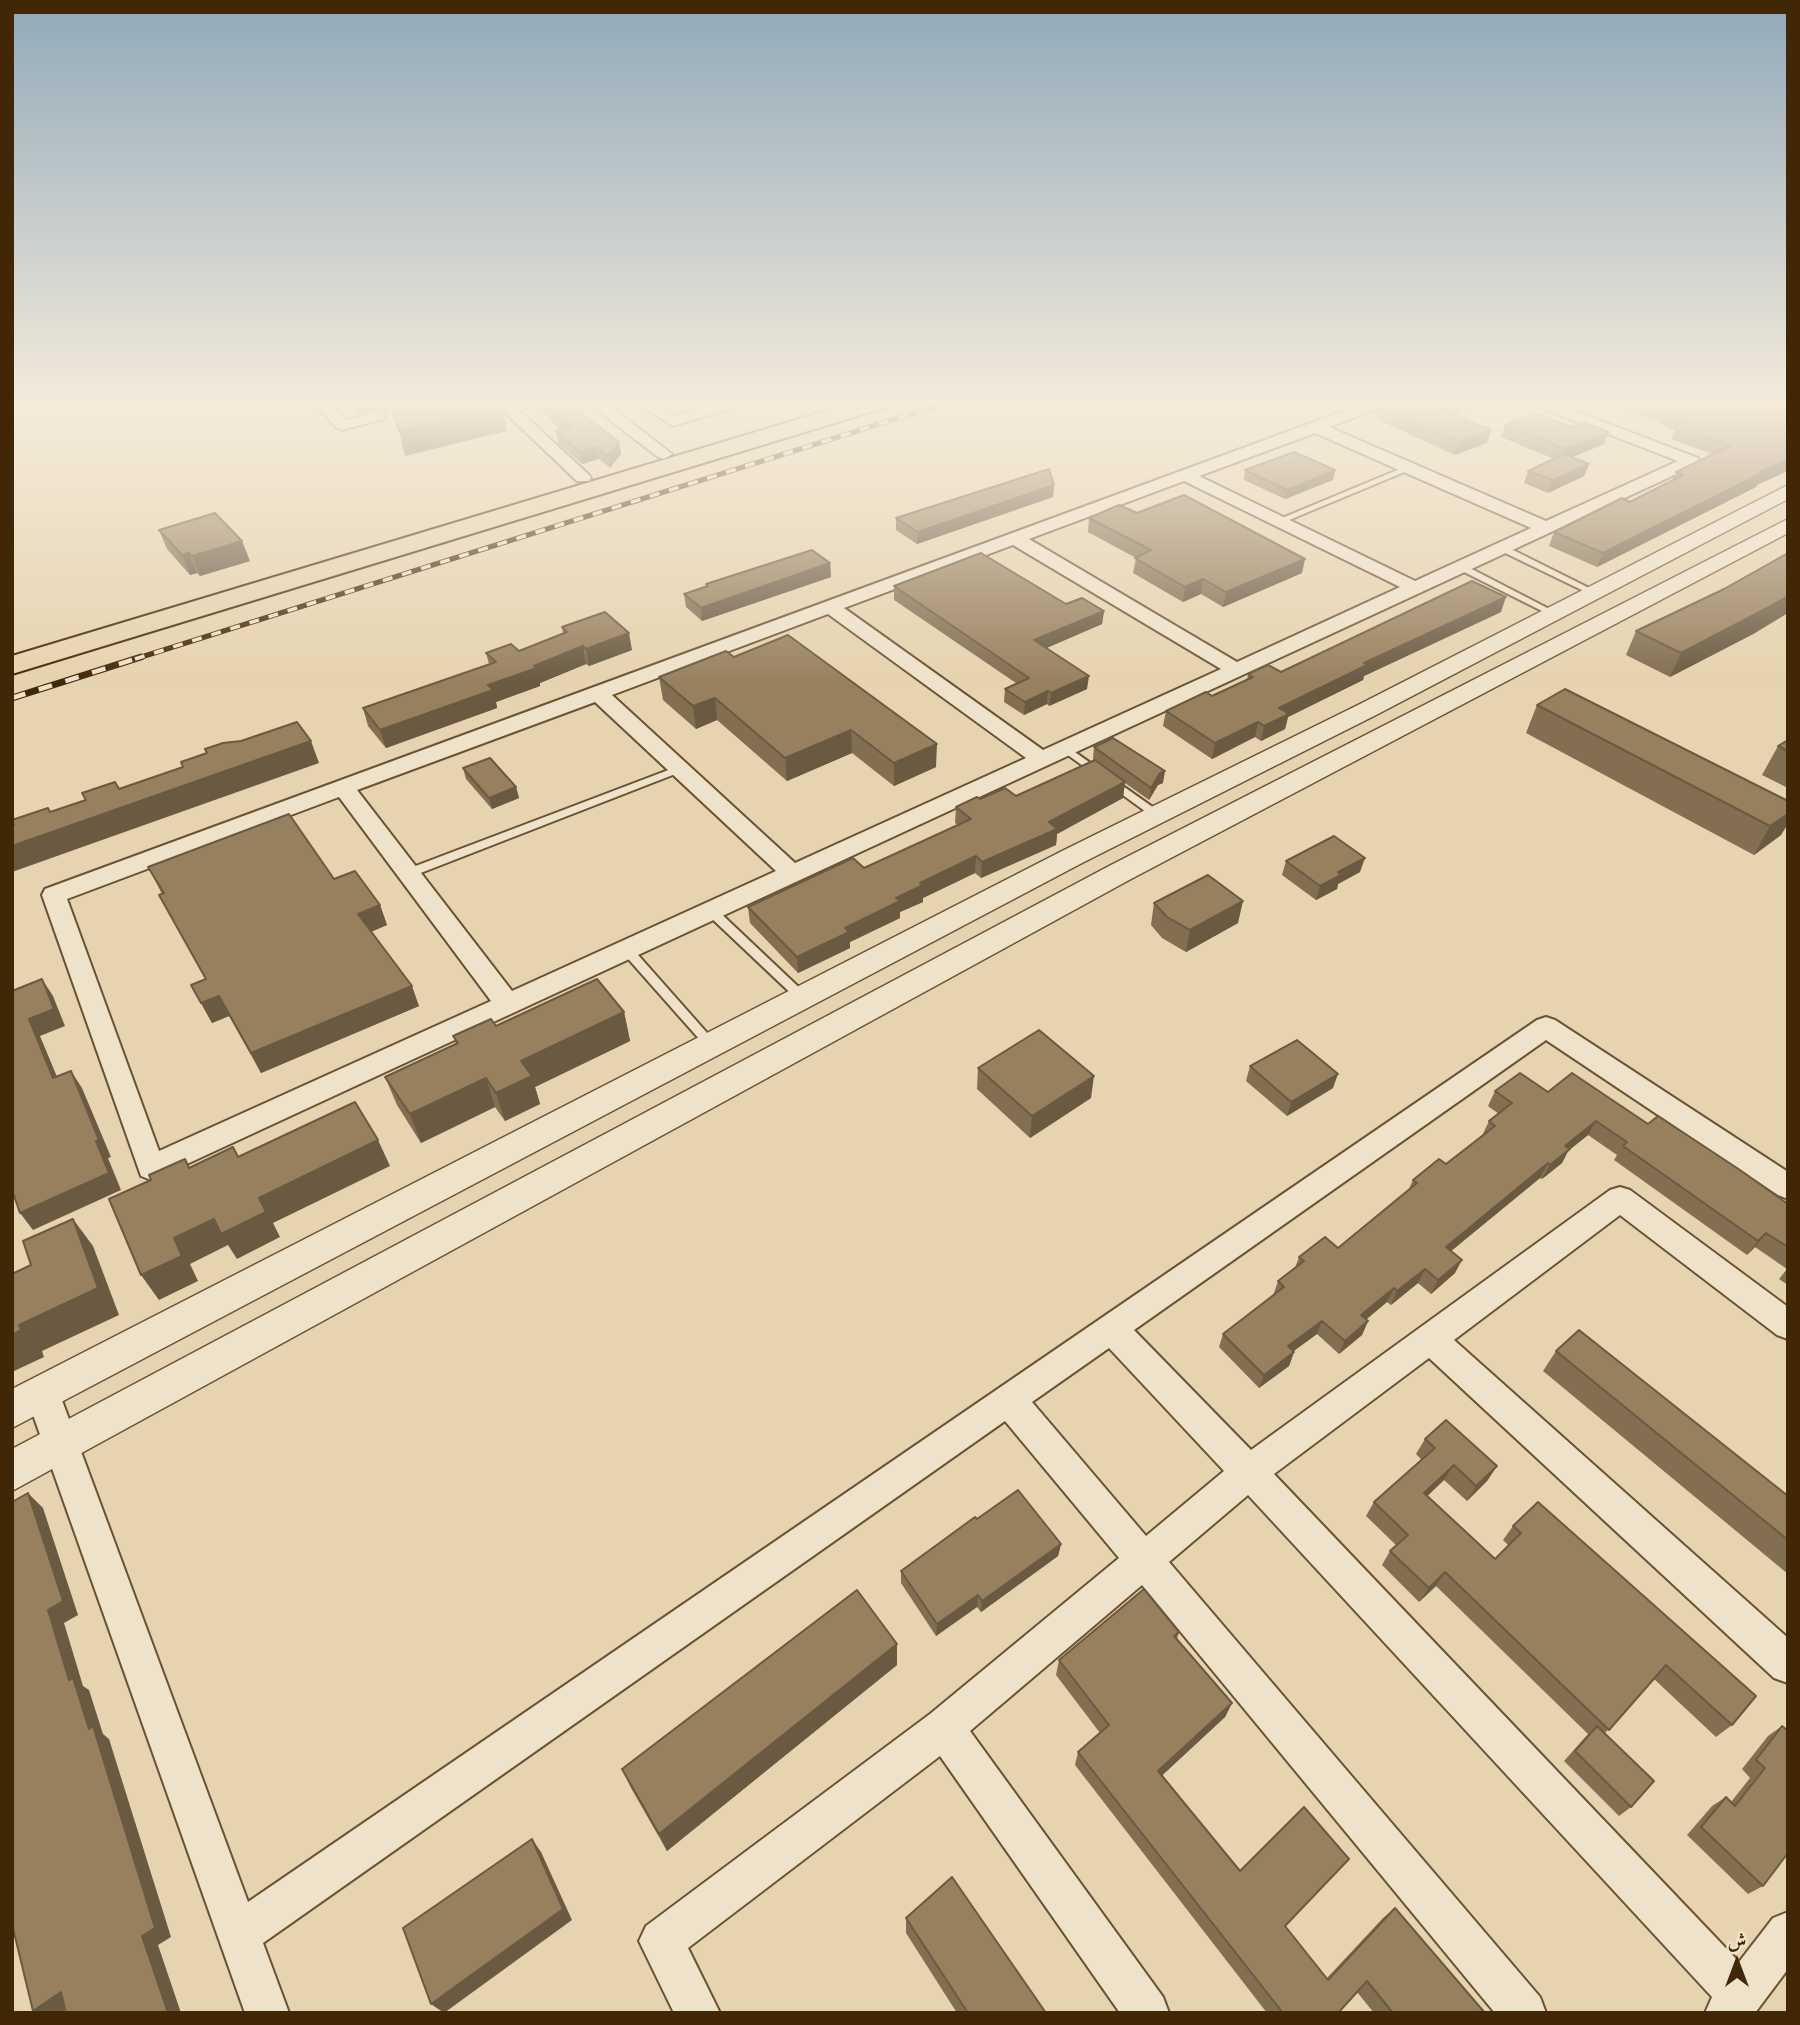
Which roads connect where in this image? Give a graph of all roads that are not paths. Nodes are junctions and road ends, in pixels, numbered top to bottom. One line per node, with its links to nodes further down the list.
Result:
1 (523, 496): 19 (main road)
2 (571, 496): 20 (main road)
3 (1129, 496): 12 (street)
4 (1225, 496): 9 (street)
5 (1343, 496): 9 (lane)
6 (1472, 496): 11 (street)
7 (1617, 496): 11 (street)
8 (1779, 496): 16 (street)
9 (1279, 522): 15 (street)
10 (1788, 525): 41 (street)
11 (1546, 528): 13 (street)
12 (1014, 538): 17 (street); 21 (street)
13 (1502, 548): 14 (street); 16 (lane)
14 (1461, 567): 15 (street); 18 (lane)
15 (1416, 588): 21 (street)
16 (1592, 592): 18 (street)
17 (830, 607): 22 (street); 24 (street)
18 (1553, 613): 27 (street)
19 (12, 645)
20 (12, 665)
21 (1236, 670): 23 (street)
22 (597, 693): 25 (street); 26 (street)
23 (1065, 748): 24 (street); 27 (lane)
24 (1041, 759): 29 (street)
25 (679, 769): 28 (lane); 29 (street)
26 (344, 787): 28 (street); 33 (street)
27 (1157, 815): 32 (street)
28 (409, 873): 33 (street)
29 (793, 874): 30 (street)
30 (711, 911): 31 (street); 32 (lane)
31 (627, 950): 33 (street); 34 (lane)
32 (803, 998): 34 (street)
33 (508, 1004)
34 (712, 1046): 40 (street)
35 (1788, 1187): 37 (street)
36 (1788, 1325): 38 (street)
37 (1112, 1329): 39 (street); 43 (street)
38 (1430, 1339): 43 (street); 45 (street)
39 (1009, 1400): 44 (street); 48 (street)
40 (28, 1403): 41 (street)
41 (62, 1446): 42 (street); 48 (street)
42 (12, 1471)
43 (1249, 1472): 44 (street); 49 (street)
44 (1143, 1560): 46 (street); 53 (street)
45 (1788, 1664)
46 (944, 1728): 51 (street); 52 (street)
47 (1788, 1933): 49 (street)
48 (239, 1934): 50 (street)
49 (1734, 2004)
50 (267, 2013)
51 (698, 2013)
52 (1147, 2013)
53 (1524, 2013)

